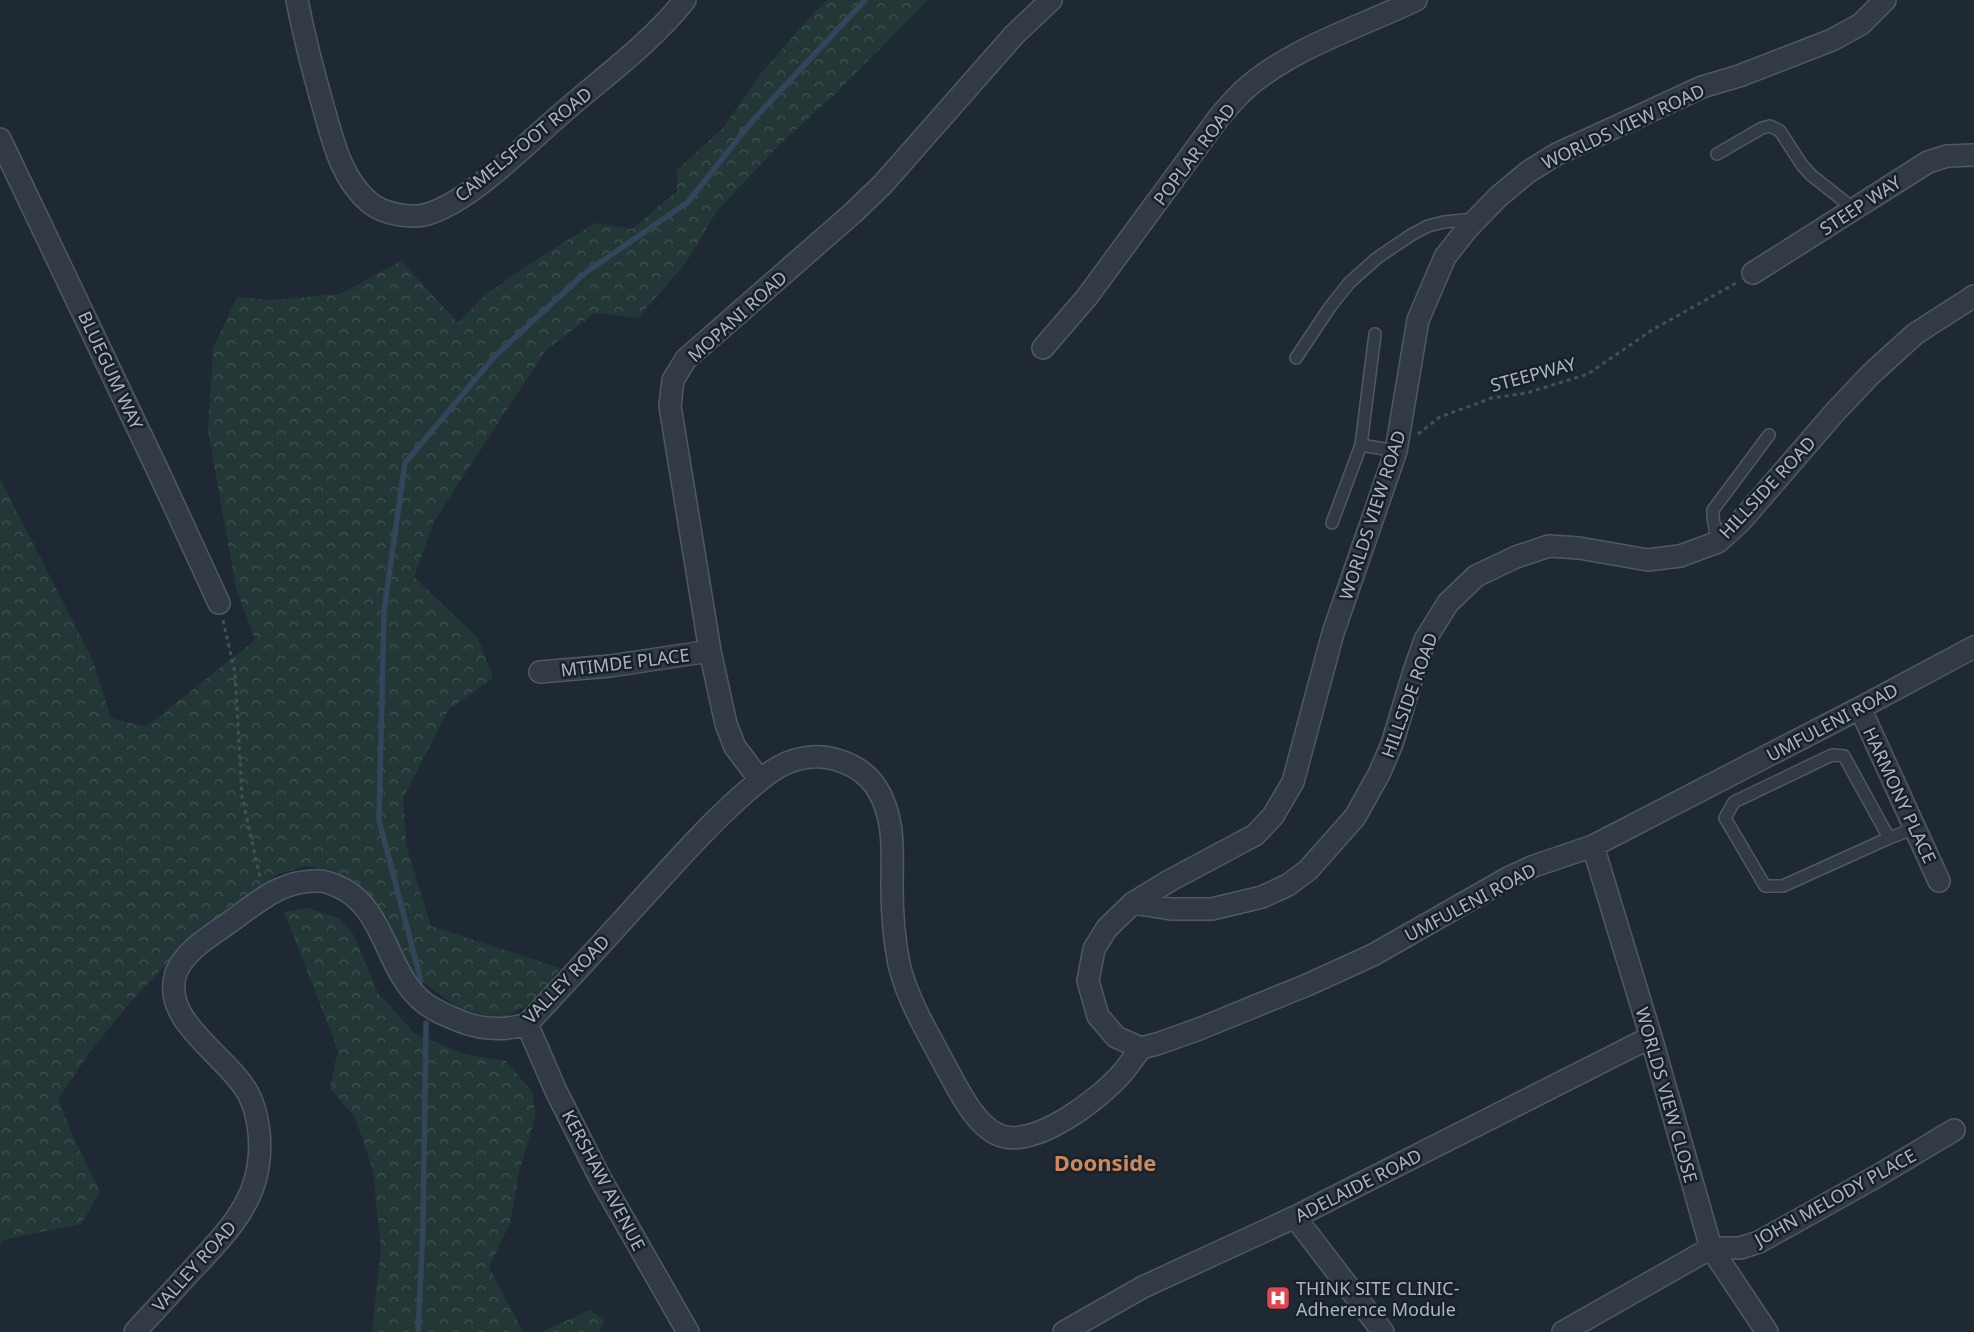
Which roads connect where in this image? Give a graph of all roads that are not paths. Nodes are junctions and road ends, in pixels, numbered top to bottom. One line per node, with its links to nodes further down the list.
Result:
1 (297, 0): 2 (street, CAMELSFOOT ROAD)
2 (685, 0)
3 (1051, 0): 23 (street, MOPANI ROAD)
4 (1416, 0): 14 (street, POPLAR ROAD)
5 (1885, 0): 10 (street, WORLDS VIEW ROAD)
6 (0, 139): 21 (street, BLUEGUM WAY)
7 (1717, 154): 9 (lane)
8 (1974, 154): 9 (street, STEEP WAY)
9 (1854, 209): 11 (street, STEEP WAY)
10 (1477, 219): 15 (lane); 18 (street, WORLDS VIEW ROAD)
11 (1753, 273)
12 (1974, 296): 20 (street, HILLSIDE ROAD)
13 (1375, 334): 17 (lane)
14 (1043, 348)
15 (1296, 358)
16 (1769, 435): 20 (lane)
17 (1361, 444): 18 (lane); 19 (lane)
18 (1396, 451): 31 (street, WORLDS VIEW ROAD)
19 (1332, 524)
20 (1718, 542): 31 (street, HILLSIDE ROAD)
21 (219, 603)
22 (1974, 647): 25 (street, UMFULENI ROAD)
23 (710, 651): 24 (street, MTIMDE PLACE); 26 (street, MOPANI ROAD)
24 (540, 672)
25 (1860, 708): 27 (street, HARMONY PLACE); 29 (street, UMFULENI ROAD)
26 (760, 780): 32 (street, VALLEY ROAD); 34 (street, VALLEY ROAD)
27 (1916, 828): 28 (lane); 30 (street, HARMONY PLACE)
28 (1889, 838): 28 (lane)
29 (1593, 846): 33 (street, WORLDS VIEW CLOSE); 34 (street, UMFULENI ROAD)
30 (1939, 881)
31 (1133, 903): 34 (street, WORLDS VIEW ROAD)
32 (527, 1024): 38 (street, VALLEY ROAD); 39 (street, KERSHAW AVENUE)
33 (1651, 1037): 36 (street, ADELAIDE ROAD); 37 (street, WORLDS VIEW CLOSE)
34 (1141, 1048)
35 (1954, 1130): 37 (street, JOHN MELODY PLACE)
36 (1296, 1217): 40 (street, ADELAIDE ROAD); 41 (street)
37 (1711, 1248): 42 (street); 43 (street, WORLDS VIEW CLOSE)
38 (135, 1332)
39 (688, 1332)
40 (1064, 1332)
41 (1383, 1332)
42 (1563, 1332)
43 (1767, 1332)

